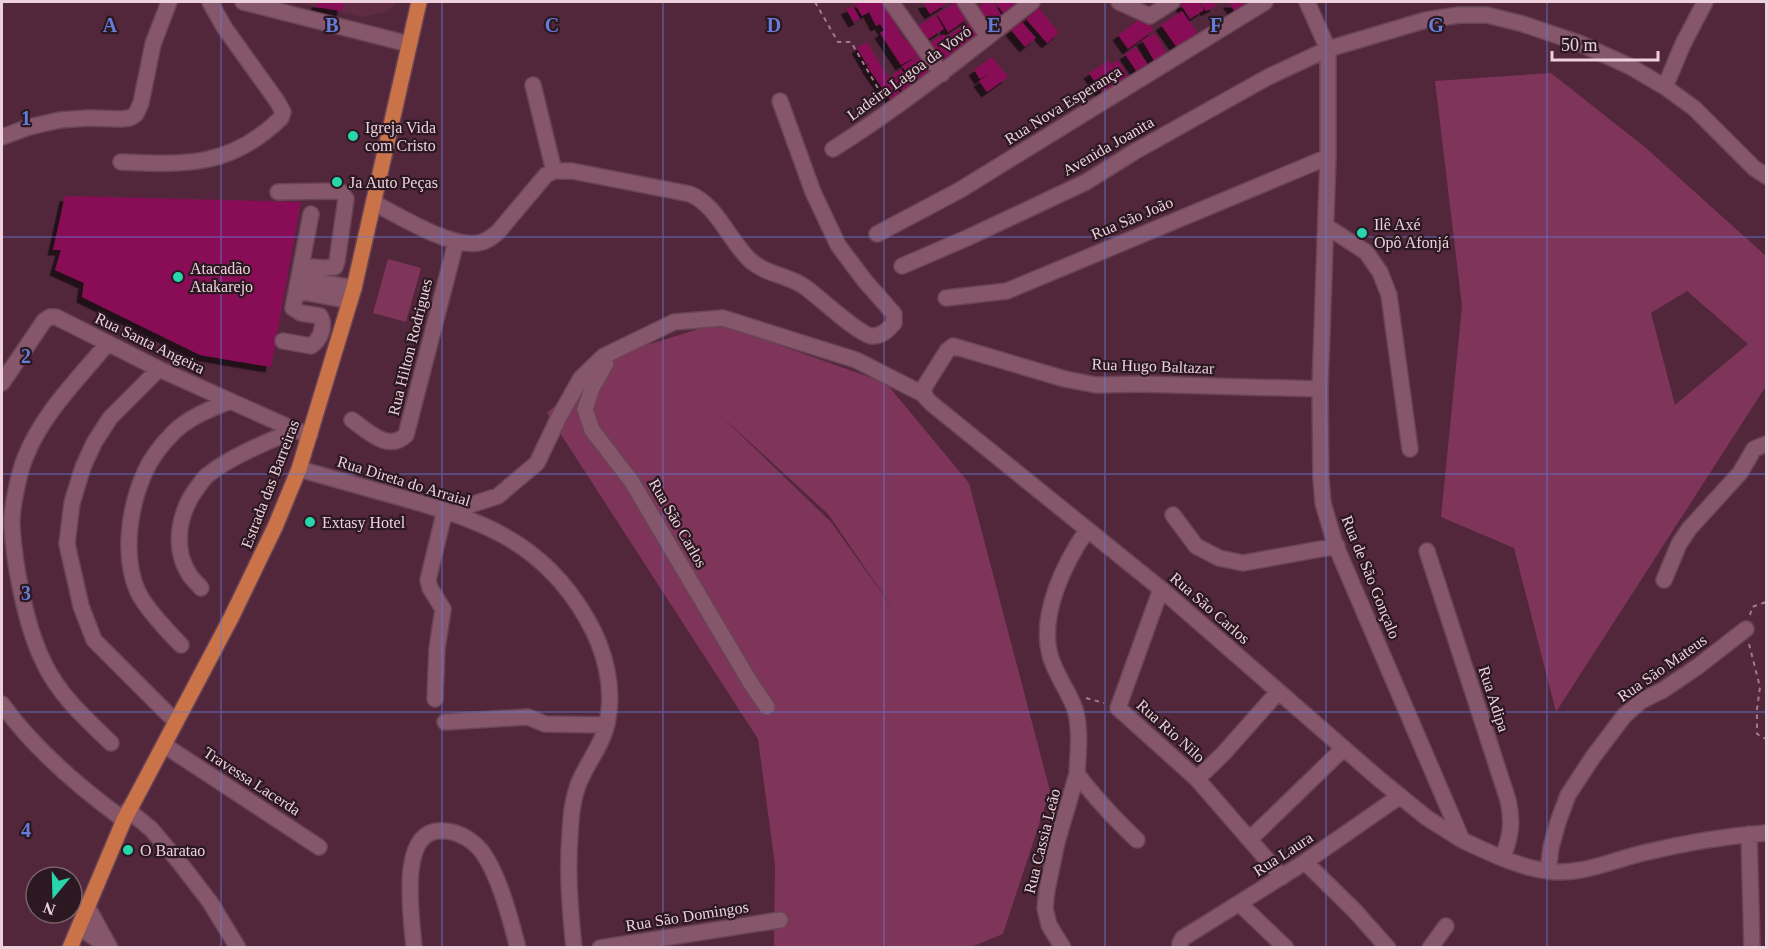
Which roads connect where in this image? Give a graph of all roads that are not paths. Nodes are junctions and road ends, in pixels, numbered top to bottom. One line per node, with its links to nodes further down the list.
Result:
1 (169, 2): 20 (street)
2 (210, 2): 23 (street)
3 (243, 2): 14 (street)
4 (419, 2): 14 (main road, Estrada das Barreiras)
5 (891, 2): 16 (street)
6 (965, 2): 13 (street)
7 (1032, 2): 13 (street, Ladeira Lagoa da Vovó)
8 (1119, 2): 9 (street)
9 (1172, 2)
10 (1265, 2): 30 (street, Rua Nova Esperança)
11 (1307, 2): 15 (street, Rua de São Gonçalo)
12 (1706, 2): 18 (street)
13 (988, 37): 16 (street, Ladeira Lagoa da Vovó)
14 (409, 44): 27 (main road, Estrada das Barreiras)
15 (1328, 49): 18 (street, Avenida Joanita); 22 (street, Rua de São Gonçalo); 32 (street, Avenida Joanita)
16 (942, 74): 21 (street, Ladeira Lagoa da Vovó)
17 (533, 85): 24 (street)
18 (1665, 87): 25 (street, Avenida Joanita)
19 (780, 101): 24 (street)
20 (2, 137)
21 (833, 148)
22 (1328, 158): 29 (street, Rua de São Gonçalo); 35 (street, Rua São João)
23 (121, 162)
24 (554, 171): 31 (street)
25 (1767, 176)
26 (279, 192): 33 (street)
27 (374, 203): 31 (street); 34 (main road, Estrada das Barreiras)
28 (311, 214): 33 (street)
29 (1326, 226): 41 (street, Rua de São Gonçalo); 48 (street)
30 (877, 234)
31 (456, 242): 44 (street, Rua Hilton Rodrigues)
32 (902, 266)
33 (300, 279): 34 (street); 36 (street)
34 (352, 295): 46 (main road, Estrada das Barreiras)
35 (946, 298)
36 (283, 341)
37 (108, 343): 39 (street, Rua Santa Angeira); 40 (street, Rua Santa Angeira); 67 (street)
38 (604, 356): 42 (street, Rua São Carlos); 50 (street, Rua São Carlos); 63 (street, Rua São Carlos)
39 (159, 369): 43 (street, Rua Santa Angeira); 64 (street)
40 (2, 383)
41 (1320, 389): 42 (street, Rua Hugo Baltazar); 53 (street, Rua de São Gonçalo)
42 (928, 399): 52 (street, Rua São Carlos)
43 (230, 401): 45 (street, Rua Santa Angeira); 59 (street)
44 (352, 420)
45 (295, 430): 46 (street, Rua Santa Angeira); 56 (street)
46 (310, 435): 49 (main road, Estrada das Barreiras)
47 (1767, 444): 55 (street)
48 (1410, 449)
49 (299, 469): 50 (street, Rua Direta do Arraial); 64 (main road, Estrada das Barreiras)
50 (451, 512): 61 (street); 66 (street, Rua Direta do Arraial)
51 (1173, 515): 53 (street)
52 (1087, 530): 57 (street, Rua São Carlos); 70 (street, Rua Cassia Leão)
53 (1337, 546): 78 (street, Rua de São Gonçalo)
54 (1427, 551): 80 (street, Rua Adipa)
55 (1664, 580)
56 (201, 588)
57 (1161, 589): 60 (street, Rua São Carlos); 71 (street, Rua Rio Nilo)
58 (1746, 629): 82 (street, Rua São Mateus)
59 (181, 645)
60 (1278, 692): 69 (street, Rua São Carlos); 71 (street)
61 (435, 699)
62 (2, 704): 73 (street)
63 (766, 707)
64 (176, 722): 68 (main road, Estrada das Barreiras)
65 (445, 722): 66 (street)
66 (606, 725): 95 (street, Rua Direta do Arraial)
67 (111, 743)
68 (164, 745): 73 (main road, Estrada das Barreiras); 79 (street, Travessa Lacerda)
69 (1343, 749): 72 (street, Rua São Carlos); 76 (street)
70 (1077, 774): 77 (street, Rua Cassia Leão); 97 (street, Rua Cassia Leão)
71 (1197, 779): 76 (street, Rua Rio Nilo)
72 (1400, 796): 78 (street, Rua São Carlos); 81 (street, Rua Laura)
73 (126, 815): 85 (main road, Estrada das Barreiras); 92 (street)
74 (1767, 833): 75 (street)
75 (1749, 834): 82 (street); 101 (street)
76 (1250, 839): 83 (street, Rua Rio Nilo)
77 (1137, 840)
78 (1462, 840): 80 (street)
79 (320, 847)
80 (1502, 858): 82 (street)
81 (1305, 862): 83 (street, Rua Laura); 99 (street)
82 (1548, 871)
83 (1282, 877): 84 (street, Rua Laura)
84 (1240, 904): 89 (street, Rua Laura); 98 (street)
85 (87, 906): 88 (main road, Estrada das Barreiras); 91 (street)
86 (780, 920): 96 (street, Rua São Domingos)
87 (1446, 926): 100 (street)
88 (78, 927): 90 (main road, Estrada das Barreiras); 91 (street)
89 (1182, 943)
90 (70, 948)
91 (110, 948)
92 (238, 948)
93 (414, 948): 94 (street)
94 (518, 948)
95 (574, 948)
96 (600, 948)
97 (1063, 948)
98 (1286, 948)
99 (1389, 948)
100 (1430, 948)
101 (1752, 948)

